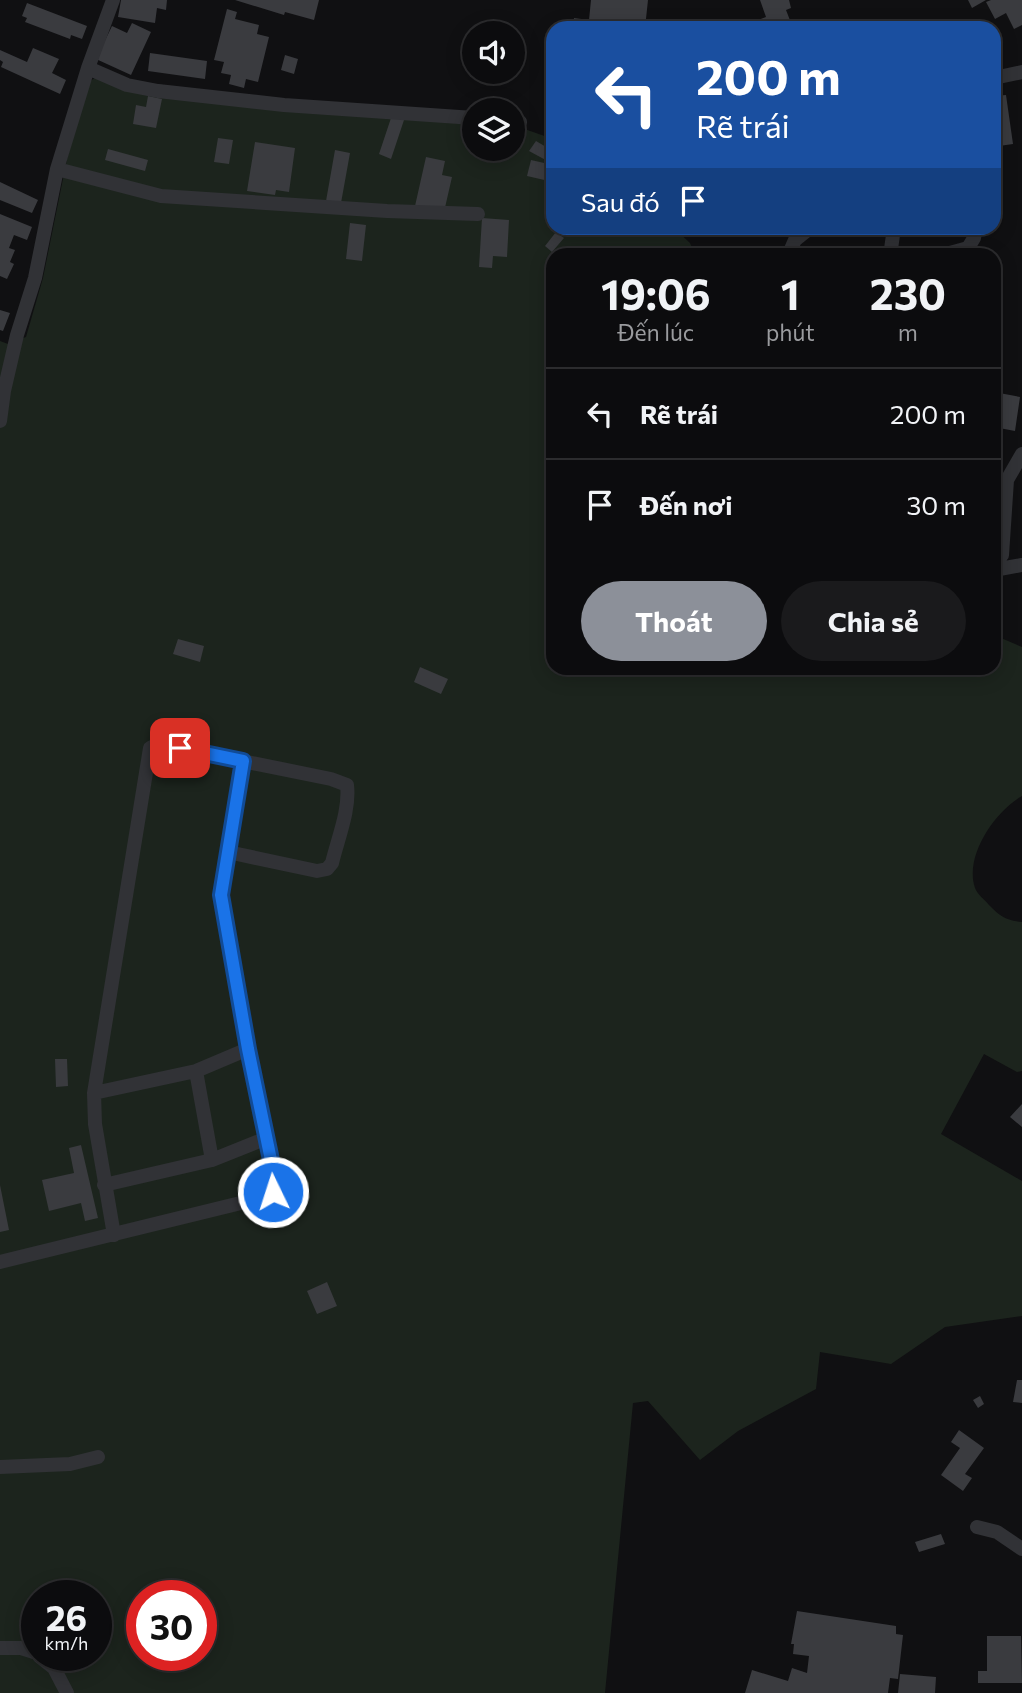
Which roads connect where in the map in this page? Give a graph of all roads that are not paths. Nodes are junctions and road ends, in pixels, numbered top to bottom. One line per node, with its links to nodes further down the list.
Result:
1 (113, 0): 2 (street)
2 (89, 68): 5 (street); 6 (street)
3 (1022, 72): 4 (street)
4 (1001, 76)
5 (462, 117)
6 (57, 169): 7 (street); 8 (street)
7 (478, 214)
8 (0, 421)
9 (1022, 454): 10 (street)
10 (1001, 557)
11 (1022, 565): 12 (street)
12 (1001, 567)
13 (243, 761): 14 (street); 14 (street); 17 (street)
14 (228, 852): 15 (street)
15 (248, 1049): 16 (street); 18 (street)
16 (196, 1070): 17 (street); 19 (street)
17 (94, 1093): 20 (street)
18 (267, 1138): 19 (street); 21 (street)
19 (212, 1160): 20 (street)
20 (104, 1185): 21 (street)
21 (114, 1235): 22 (street)
22 (0, 1262)
23 (98, 1457): 24 (street)
24 (0, 1467)
25 (977, 1527): 26 (street)
26 (1022, 1549)
27 (0, 1648): 28 (street)
28 (21, 1648)
29 (55, 1671): 30 (street)
30 (66, 1693)

